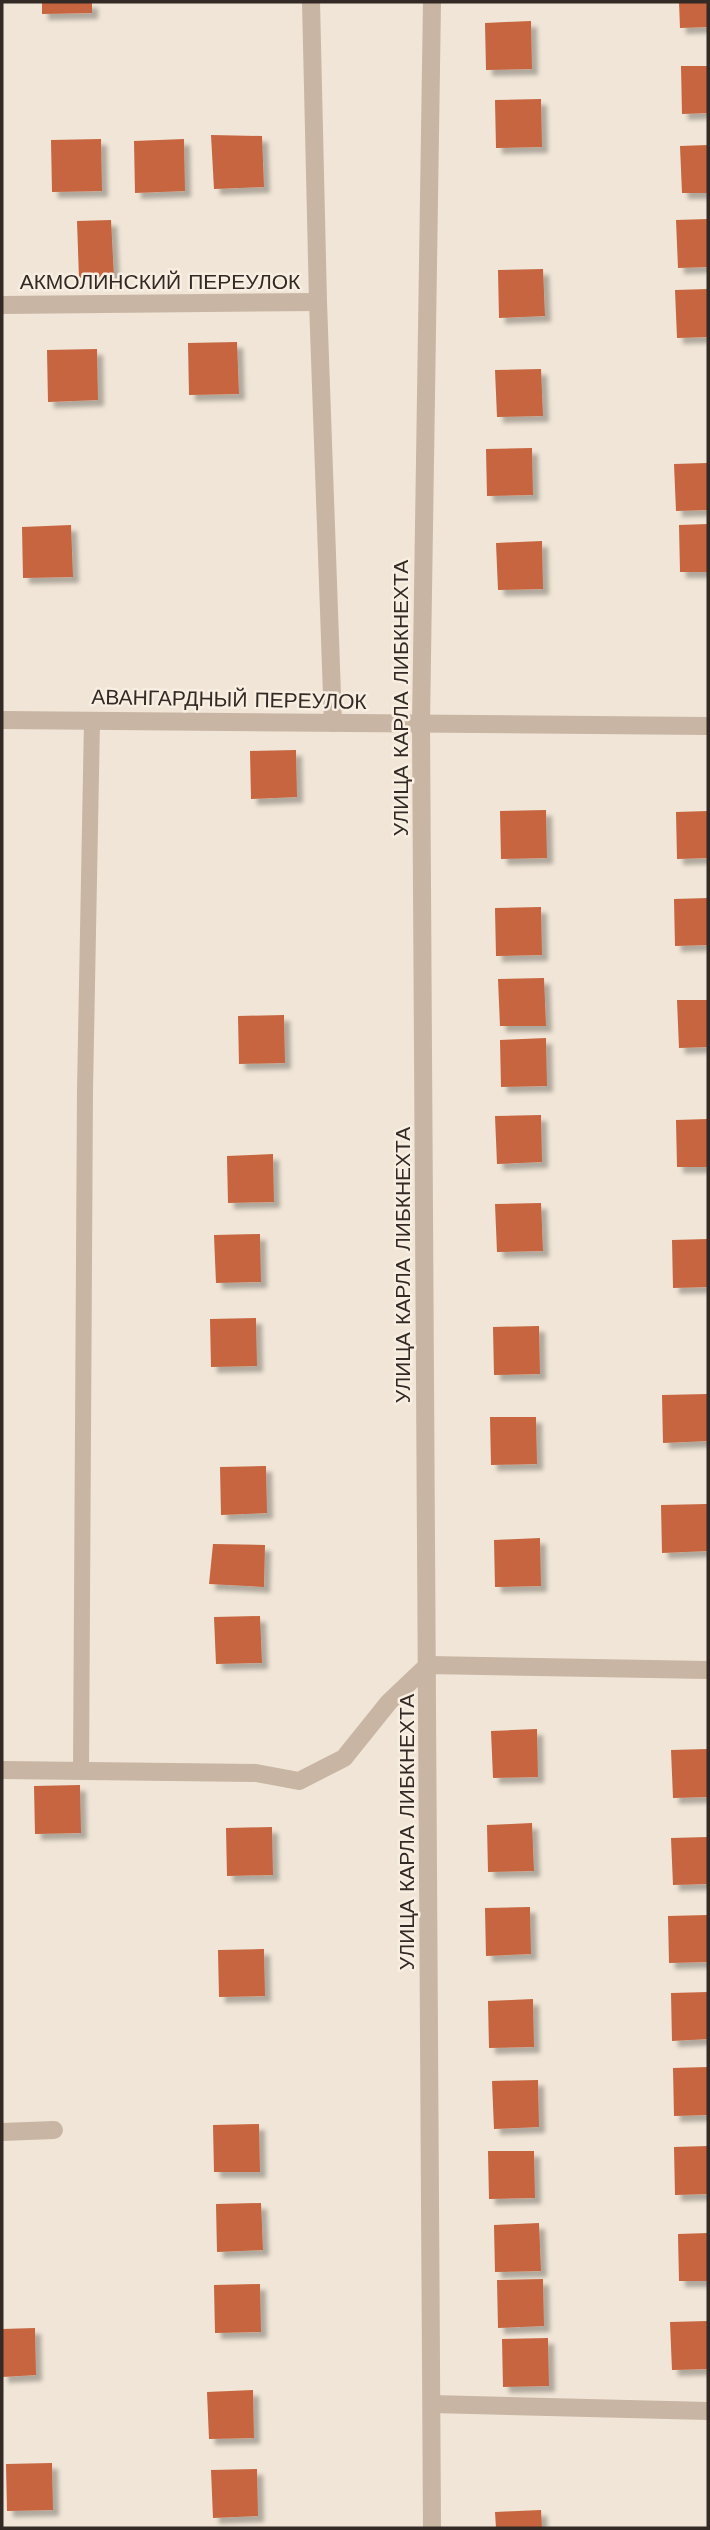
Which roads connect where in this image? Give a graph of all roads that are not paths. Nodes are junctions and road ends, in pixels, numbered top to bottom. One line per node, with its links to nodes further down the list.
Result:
1 (311, 2): 3 (street)
2 (432, 2): 8 (street, УЛИЦА КАРЛА ЛИБКНЕХТА)
3 (318, 302): 4 (street, АКМОЛИНСКИЙ ПЕРЕУЛОК); 7 (street)
4 (2, 305)
5 (2, 720): 6 (street, АВАНГАРДНЫЙ ПЕРЕУЛОК)
6 (92, 720): 7 (street, АВАНГАРДНЫЙ ПЕРЕУЛОК); 13 (lane)
7 (333, 723): 8 (street, АВАНГАРДНЫЙ ПЕРЕУЛОК)
8 (421, 723): 9 (street, АВАНГАРДНЫЙ ПЕРЕУЛОК); 10 (street, УЛИЦА КАРЛА ЛИБКНЕХТА)
9 (708, 726)
10 (428, 1665): 11 (street); 13 (street); 16 (street, УЛИЦА КАРЛА ЛИБКНЕХТА)
11 (708, 1670)
12 (2, 1770): 13 (street)
13 (81, 1771)
14 (54, 2130): 15 (street)
15 (2, 2132)
16 (432, 2404): 17 (street); 18 (street, УЛИЦА КАРЛА ЛИБКНЕХТА)
17 (708, 2411)
18 (432, 2528)

